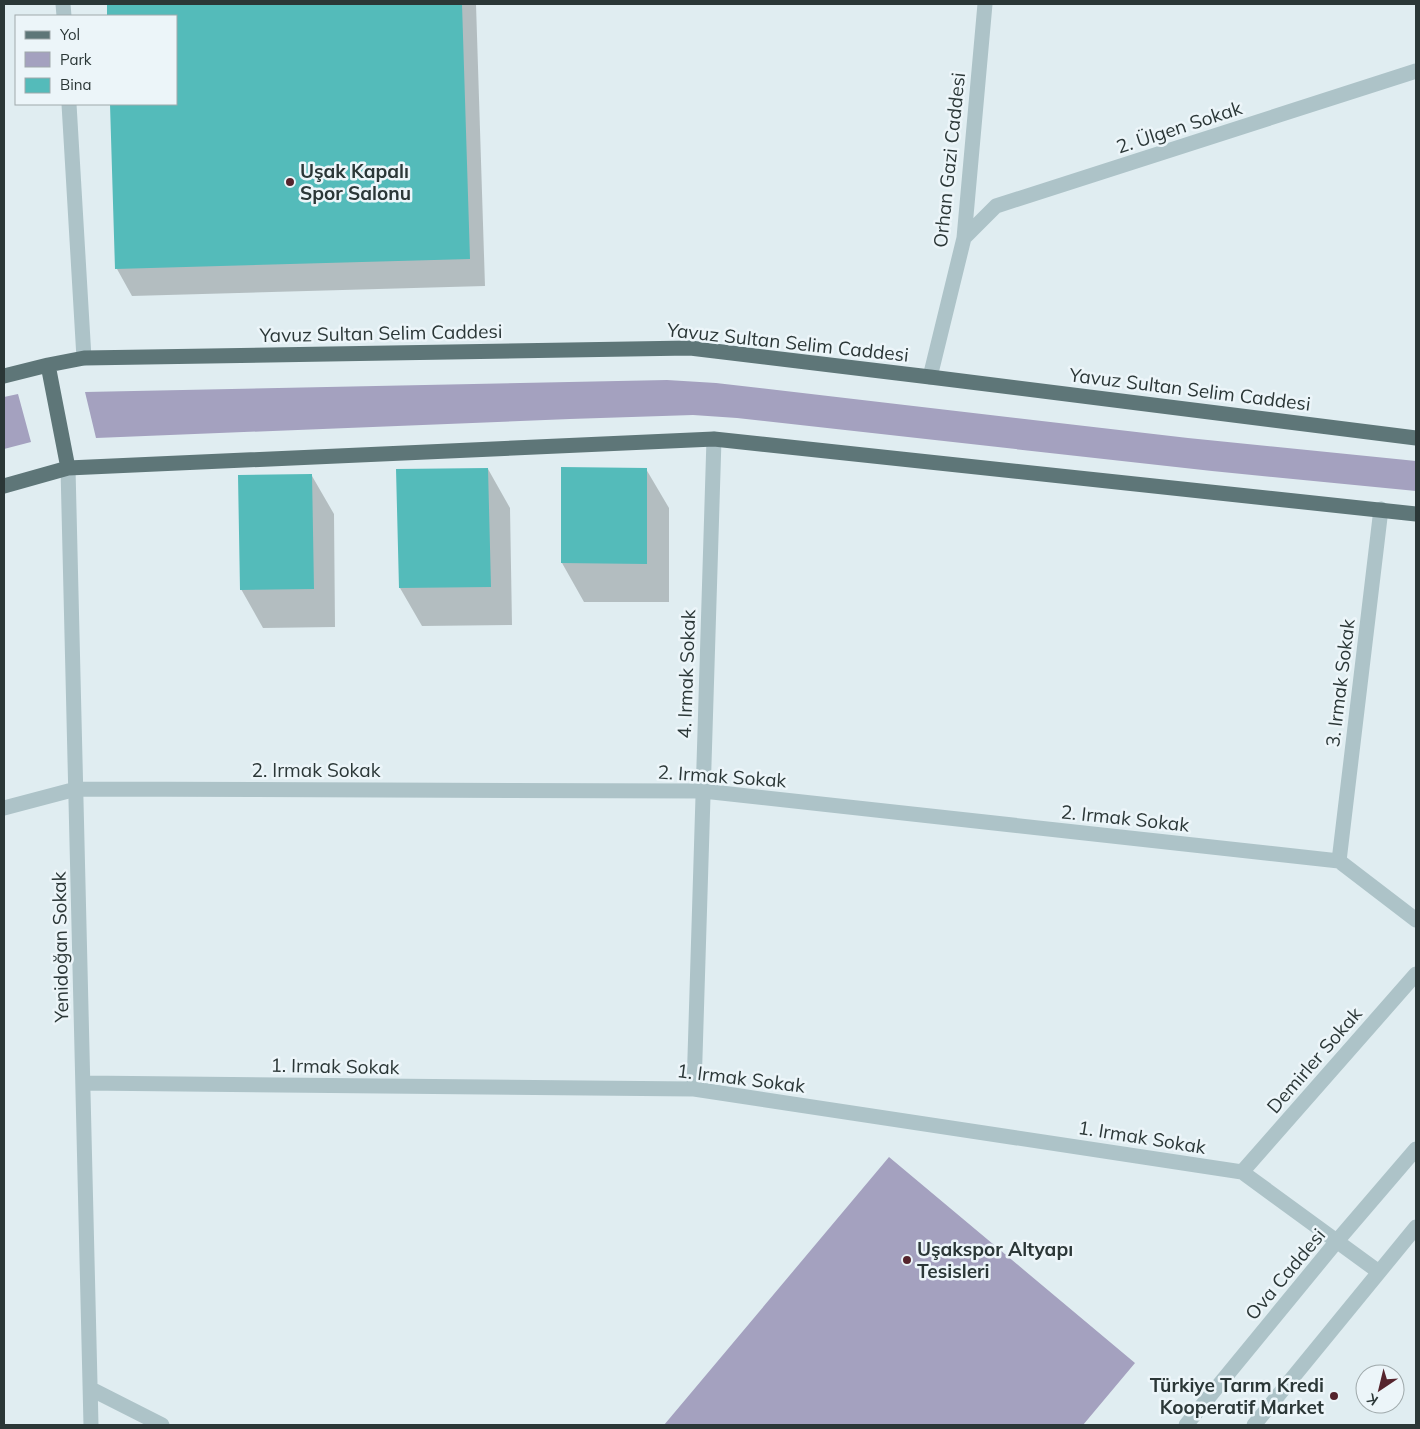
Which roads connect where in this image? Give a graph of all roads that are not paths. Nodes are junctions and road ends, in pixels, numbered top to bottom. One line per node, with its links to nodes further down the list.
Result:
1 (985, 4): 4 (street, Orhan Gazi Caddesi)
2 (1416, 71): 4 (street, 2. Ülgen Sokak)
3 (69, 105): 5 (street)
4 (964, 238): 8 (street, Orhan Gazi Caddesi)
5 (84, 358): 6 (main road, Yavuz Sultan Selim Caddesi); 8 (main road, Yavuz Sultan Selim Caddesi)
6 (48, 365): 7 (main road, Yavuz Sultan Selim Caddesi); 11 (main road)
7 (4, 376)
8 (930, 377): 9 (main road, Yavuz Sultan Selim Caddesi)
9 (1416, 438)
10 (714, 439): 11 (main road); 13 (main road); 16 (street, 4. Irmak Sokak)
11 (68, 468): 12 (main road); 15 (street, Yenidoğan Sokak)
12 (4, 486)
13 (1381, 509): 14 (main road); 18 (street, 3. Irmak Sokak)
14 (1416, 514)
15 (76, 789): 16 (street, 2. Irmak Sokak); 17 (street, 2. Irmak Sokak); 21 (street, Yenidoğan Sokak)
16 (703, 791): 18 (street, 2. Irmak Sokak); 22 (street, 4. Irmak Sokak)
17 (4, 808)
18 (1339, 861): 19 (street)
19 (1416, 920)
20 (1416, 974): 24 (street, Demirler Sokak)
21 (83, 1083): 22 (street, 1. Irmak Sokak); 28 (street, Yenidoğan Sokak)
22 (694, 1090): 24 (street, 1. Irmak Sokak)
23 (1416, 1149): 26 (street, Ova Caddesi)
24 (1242, 1172): 26 (street, 1. Irmak Sokak)
25 (1416, 1227): 27 (street)
26 (1337, 1241): 27 (street, 1. Irmak Sokak); 31 (street, Ova Caddesi)
27 (1380, 1272): 32 (street)
28 (91, 1389): 29 (street, Yenidoğan Sokak); 30 (street)
29 (91, 1425)
30 (162, 1425)
31 (1186, 1425)
32 (1254, 1425)

